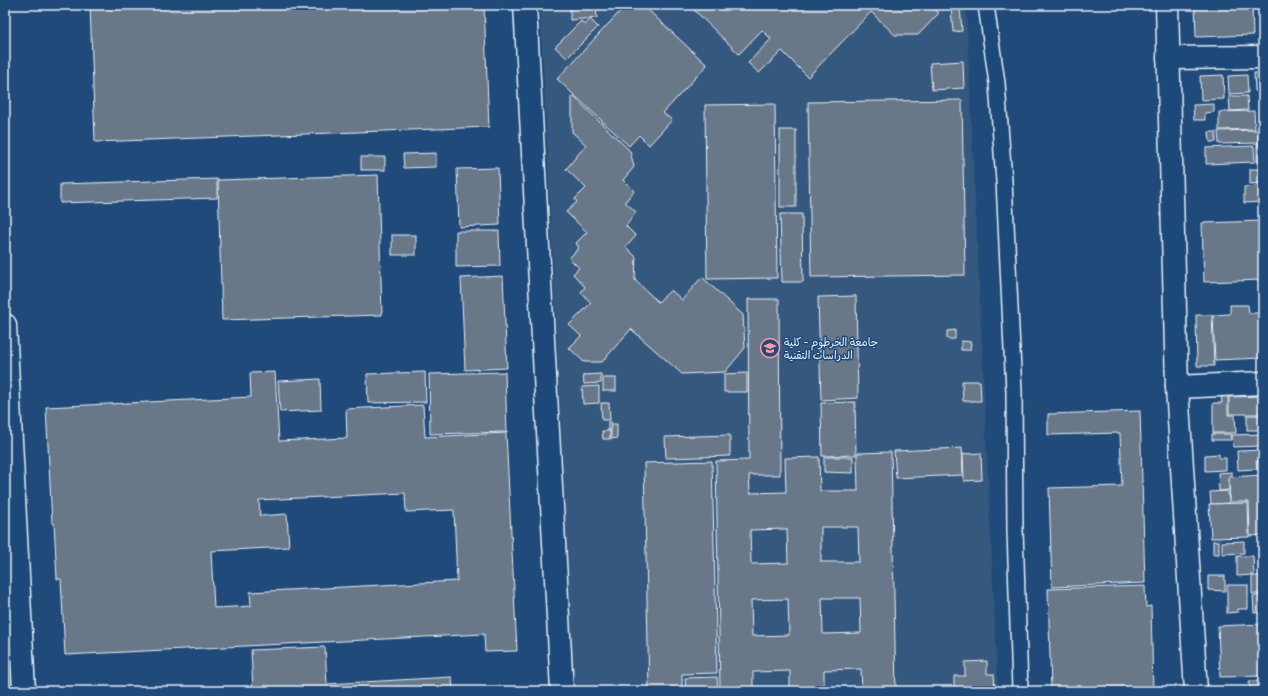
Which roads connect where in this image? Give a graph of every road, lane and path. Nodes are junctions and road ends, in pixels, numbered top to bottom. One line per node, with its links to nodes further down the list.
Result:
1 (525, 5): 10 (street)
2 (986, 5): 11 (lane)
3 (1166, 5): 5 (street)
4 (1263, 57): 5 (street)
5 (1168, 58): 8 (street)
6 (5, 325): 9 (street)
7 (1263, 383): 8 (street)
8 (1177, 387): 12 (street)
9 (24, 691)
10 (562, 691)
11 (1020, 691)
12 (1196, 691)

